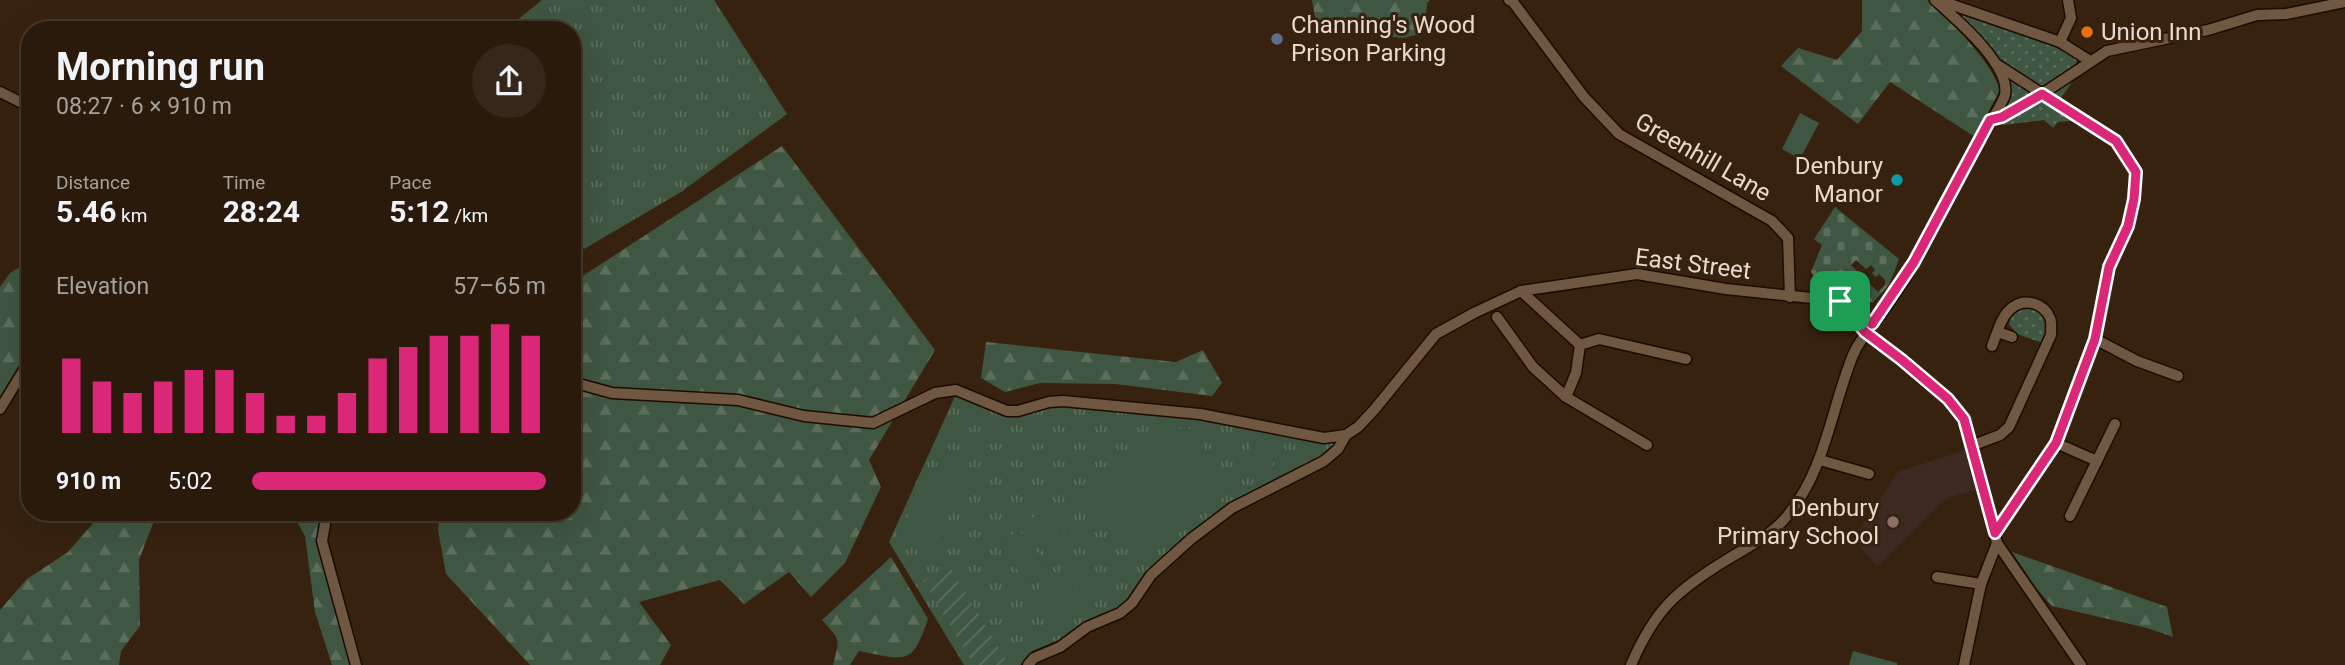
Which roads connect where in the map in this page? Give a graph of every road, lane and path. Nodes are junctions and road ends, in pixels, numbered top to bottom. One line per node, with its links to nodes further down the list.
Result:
1 (1509, 0): 13 (street, Greenhill Lane)
2 (2068, 0): 5 (street)
3 (1936, 1): 5 (street); 7 (street)
4 (2345, 2): 6 (street)
5 (2060, 41): 6 (street)
6 (2090, 61): 9 (street)
7 (1995, 64): 9 (street); 11 (street)
8 (0, 92): 10 (street)
9 (2042, 94): 11 (street); 18 (street)
10 (21, 102)
11 (1990, 120): 15 (street)
12 (1521, 291): 13 (street, East Street); 19 (street); 28 (street, East Street)
13 (1790, 297): 15 (street, East Street)
14 (1497, 317): 25 (street)
15 (1868, 328): 31 (street, East Street); 32 (street)
16 (1998, 332): 17 (street); 20 (street); 31 (street)
17 (2012, 337)
18 (2095, 339): 23 (street); 29 (street)
19 (1580, 345): 21 (street); 25 (street)
20 (1992, 346)
21 (1686, 359)
22 (21, 375): 26 (street)
23 (2178, 376)
24 (581, 384): 28 (street)
25 (1566, 397): 30 (street)
26 (0, 409)
27 (2115, 424): 33 (street)
28 (1346, 435): 41 (street, East Street)
29 (2056, 443): 33 (street); 37 (street)
30 (1647, 445)
31 (1971, 446): 37 (street, East Street)
32 (1820, 460): 34 (street); 42 (street)
33 (2096, 461): 35 (street)
34 (1869, 474)
35 (2070, 516)
36 (326, 521): 40 (street)
37 (1996, 538): 39 (street); 44 (street, East Street)
38 (1937, 577): 39 (street)
39 (1981, 584): 43 (street)
40 (356, 665)
41 (1028, 665)
42 (1631, 665)
43 (1964, 665)
44 (2081, 665)

